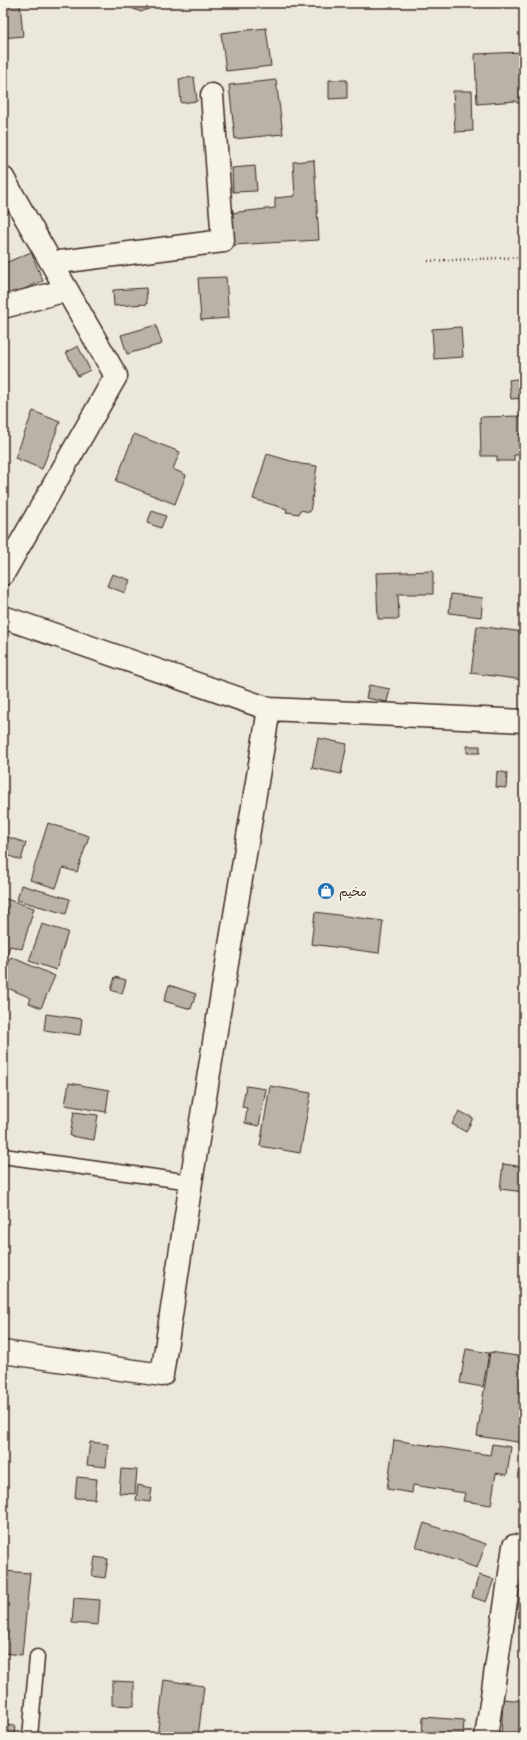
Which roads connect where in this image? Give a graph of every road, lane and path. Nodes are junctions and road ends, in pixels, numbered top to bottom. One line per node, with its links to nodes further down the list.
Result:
1 (212, 95): 5 (street)
2 (3, 178): 5 (street)
3 (524, 257): 4 (path)
4 (428, 261)
5 (52, 264): 6 (street)
6 (67, 290): 7 (street); 8 (street)
7 (3, 307)
8 (3, 574)
9 (3, 617): 10 (street)
10 (270, 709): 11 (street); 13 (street)
11 (524, 720)
12 (3, 1156): 13 (lane)
13 (191, 1182): 14 (street)
14 (3, 1352)
15 (514, 1546): 18 (street)
16 (37, 1657): 17 (lane)
17 (30, 1737)
18 (486, 1737)

